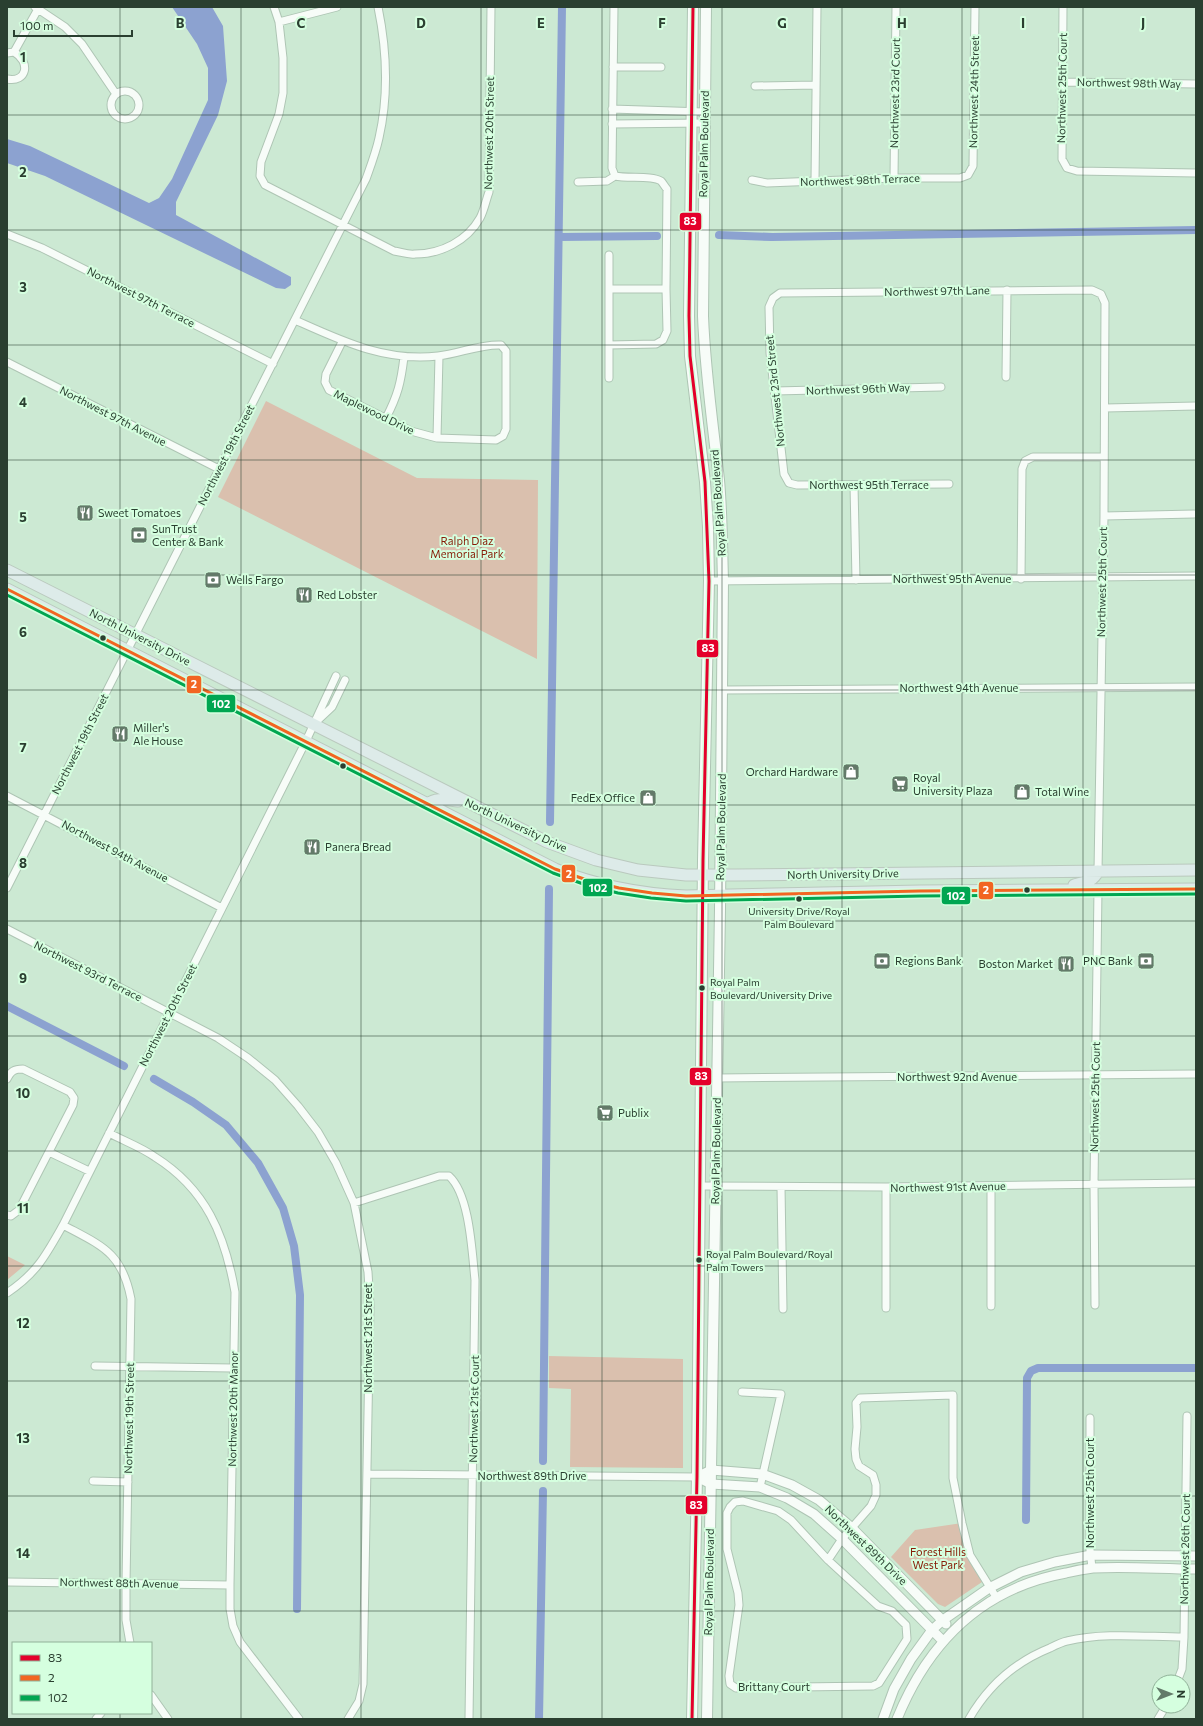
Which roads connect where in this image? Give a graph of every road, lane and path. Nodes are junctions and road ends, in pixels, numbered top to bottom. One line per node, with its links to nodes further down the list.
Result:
1 (274, 7): 13 (street)
2 (337, 7): 13 (street)
3 (378, 7): 36 (street, Northwest 19th Street)
4 (491, 7): 36 (street, Northwest 20th Street)
5 (614, 7): 15 (street)
6 (692, 7): 24 (main road, Royal Palm Boulevard)
7 (706, 7): 25 (main road, Royal Palm Boulevard)
8 (817, 7): 20 (street)
9 (896, 7): 32 (street, Northwest 23rd Court)
10 (975, 7): 30 (street, Northwest 24th Street)
11 (1063, 7): 18 (street, Northwest 25th Court)
12 (36, 8): 14 (street); 22 (street)
13 (279, 22): 36 (street)
14 (11, 52): 17 (street)
15 (613, 67): 16 (street); 23 (street)
16 (661, 67)
17 (7, 79)
18 (1062, 82): 19 (street, Northwest 98th Way); 29 (street, Northwest 25th Court)
19 (1196, 84)
20 (816, 85): 21 (street); 34 (street)
21 (755, 86)
22 (116, 94)
23 (612, 109): 24 (street); 28 (street)
24 (692, 112): 25 (street); 26 (main road, Royal Palm Boulevard)
25 (704, 112): 27 (main road, Royal Palm Boulevard)
26 (692, 123): 27 (street); 28 (street); 71 (main road, Royal Palm Boulevard)
27 (704, 123): 72 (main road, Royal Palm Boulevard)
28 (612, 124): 31 (street)
29 (1196, 173)
30 (968, 175): 32 (street, Northwest 98th Terrace)
31 (615, 176): 35 (street); 40 (street)
32 (894, 178): 34 (street, Northwest 98th Terrace)
33 (752, 180): 34 (street, Northwest 98th Terrace)
34 (815, 181)
35 (578, 182)
36 (343, 226): 44 (street, Northwest 19th Street)
37 (7, 234): 50 (street, Northwest 97th Terrace)
38 (609, 255): 39 (street)
39 (609, 289): 40 (street); 46 (street)
40 (666, 289): 46 (street)
41 (1007, 290): 42 (street, Northwest 97th Lane); 43 (street, Northwest 97th Lane); 51 (street)
42 (1101, 294): 56 (street, Northwest 25th Court)
43 (773, 298): 54 (street, Northwest 23rd Street)
44 (295, 320): 45 (street, Maplewood Drive); 50 (street, Northwest 19th Street)
45 (342, 342): 48 (street, Maplewood Drive); 57 (street, Maplewood Drive)
46 (609, 346): 52 (street)
47 (438, 356): 48 (street, Maplewood Drive); 58 (street); 58 (street, Maplewood Drive)
48 (404, 357): 57 (street)
49 (7, 362): 60 (street, Northwest 97th Avenue)
50 (273, 364): 60 (street, Northwest 19th Street)
51 (1006, 377)
52 (609, 378)
53 (941, 387): 54 (street, Northwest 96th Way)
54 (775, 391): 61 (street, Northwest 23rd Street)
55 (1196, 406): 56 (street)
56 (1105, 408): 59 (street, Northwest 25th Court)
57 (386, 418): 58 (street, Maplewood Drive)
58 (436, 438)
59 (1104, 457): 65 (street, Northwest 25th Court); 69 (street)
60 (219, 469): 74 (street, Northwest 19th Street)
61 (789, 483): 63 (street, Northwest 95th Terrace)
62 (949, 484): 63 (street, Northwest 95th Terrace)
63 (854, 485): 70 (street)
64 (1194, 514): 65 (street)
65 (1104, 516): 68 (street, Northwest 25th Court)
66 (7, 570): 74 (main road, North University Drive)
67 (1196, 576): 68 (street, Northwest 95th Avenue)
68 (1102, 577): 69 (street, Northwest 95th Avenue); 79 (street, Northwest 25th Court)
69 (1021, 579): 70 (street, Northwest 95th Avenue)
70 (856, 580): 72 (street, Northwest 95th Avenue)
71 (709, 581): 72 (street, Northwest 95th Avenue); 81 (main road, Royal Palm Boulevard)
72 (723, 581): 80 (main road, Royal Palm Boulevard)
73 (7, 589): 75 (main road, North University Drive)
74 (136, 635): 75 (street, Northwest 19th Street); 82 (main road, North University Drive)
75 (128, 650): 84 (main road, North University Drive); 88 (street, Northwest 19th Street)
76 (336, 676): 82 (street, Northwest 20th Street)
77 (345, 680): 82 (street, Northwest 20th Street)
78 (1196, 687): 79 (street, Northwest 94th Avenue)
79 (1101, 688): 80 (street, Northwest 94th Avenue); 90 (street, Northwest 25th Court)
80 (722, 690): 83 (main road, Royal Palm Boulevard)
81 (706, 705): 83 (main road); 92 (main road, Royal Palm Boulevard)
82 (313, 725): 84 (street, Northwest 20th Street); 86 (main road, North University Drive)
83 (722, 734): 93 (main road, Royal Palm Boulevard)
84 (306, 741): 87 (main road, North University Drive); 100 (street, Northwest 20th Street)
85 (7, 796): 88 (street, Northwest 94th Avenue)
86 (468, 803): 87 (main road); 92 (main road, North University Drive)
87 (427, 804): 99 (main road, North University Drive)
88 (44, 814): 94 (street, Northwest 19th Street); 100 (street, Northwest 94th Avenue)
89 (1196, 870): 91 (main road, North University Drive)
90 (1098, 871): 91 (main road, North University Drive); 93 (main road, North University Drive); 97 (main road)
91 (1147, 871): 95 (main road)
92 (703, 875): 93 (main road, North University Drive); 99 (main road, Royal Palm Boulevard)
93 (720, 875): 98 (main road, Royal Palm Boulevard)
94 (7, 888)
95 (1098, 889): 96 (main road, North University Drive); 97 (main road, North University Drive); 104 (street, Northwest 25th Court)
96 (1196, 889)
97 (1056, 890): 98 (main road, North University Drive)
98 (720, 895): 99 (main road, North University Drive); 105 (main road, Royal Palm Boulevard)
99 (703, 896): 112 (main road, Royal Palm Boulevard)
100 (222, 908): 102 (street, Northwest 20th Street)
101 (7, 929): 102 (street, Northwest 93rd Terrace)
102 (169, 1012): 107 (street, Northwest 20th Street); 117 (street, Northwest 21st Street)
103 (1196, 1074): 104 (street, Northwest 92nd Avenue)
104 (1095, 1076): 105 (street, Northwest 92nd Avenue); 110 (street, Northwest 25th Court)
105 (717, 1078): 113 (main road, Royal Palm Boulevard)
106 (7, 1079): 108 (street)
107 (109, 1133): 109 (street, Northwest 20th Street); 127 (street, Northwest 20th Manor)
108 (49, 1152): 109 (street); 118 (street)
109 (89, 1171): 119 (street, Northwest 20th Street)
110 (1094, 1184): 111 (street, Northwest 91st Avenue); 116 (street, Northwest 91st Avenue); 121 (street, Northwest 25th Court)
111 (1196, 1184)
112 (700, 1186): 113 (street, Northwest 91st Avenue); 135 (main road, Royal Palm Boulevard)
113 (715, 1186): 114 (street, Northwest 91st Avenue); 131 (main road, Royal Palm Boulevard)
114 (781, 1187): 115 (street, Northwest 91st Avenue); 123 (street)
115 (886, 1187): 116 (street, Northwest 91st Avenue); 124 (street)
116 (990, 1187): 122 (street)
117 (354, 1203): 132 (street, Northwest 21st Street); 134 (street, Northwest 21st Court)
118 (7, 1215)
119 (63, 1225): 120 (street, Northwest 20th Street); 126 (street, Northwest 19th Street)
120 (7, 1292)
121 (1095, 1305)
122 (990, 1306)
123 (783, 1308)
124 (886, 1308)
125 (95, 1366): 126 (street)
126 (130, 1366): 127 (street); 137 (street, Northwest 19th Street)
127 (233, 1368): 151 (street, Northwest 20th Manor)
128 (742, 1392): 133 (street)
129 (1187, 1416): 143 (street, Northwest 26th Court)
130 (1090, 1418): 142 (street, Northwest 25th Court)
131 (711, 1470): 133 (street, Northwest 89th Drive); 135 (street, Northwest 89th Drive); 138 (main road, Royal Palm Boulevard)
132 (368, 1474): 134 (street, Northwest 89th Drive); 164 (street, Northwest 21st Street)
133 (762, 1474): 139 (street); 140 (street, Northwest 89th Drive)
134 (473, 1476): 135 (street, Northwest 89th Drive); 165 (street, Northwest 21st Court)
135 (697, 1477): 138 (street, Northwest 89th Drive); 166 (main road, Royal Palm Boulevard)
136 (93, 1481): 137 (street)
137 (128, 1482): 150 (street, Northwest 19th Street)
138 (711, 1484): 139 (street, Northwest 89th Drive); 167 (main road, Royal Palm Boulevard)
139 (760, 1487): 141 (street, Northwest 89th Drive)
140 (852, 1528): 141 (street); 152 (street); 154 (street, Northwest 89th Drive)
141 (842, 1539): 145 (street); 155 (street, Northwest 89th Drive)
142 (1090, 1555): 143 (street); 146 (street, Northwest 25th Court); 152 (street)
143 (1185, 1556): 144 (street); 147 (street, Northwest 26th Court)
144 (1196, 1556)
145 (828, 1560): 145 (street, Brittany Court)
146 (1092, 1568): 147 (street); 153 (street)
147 (1185, 1569): 148 (street); 157 (street, Northwest 26th Court)
148 (1196, 1569)
149 (7, 1582): 150 (street, Northwest 88th Avenue)
150 (126, 1583): 151 (street, Northwest 88th Avenue); 159 (street, Northwest 19th Street)
151 (230, 1585): 163 (street, Northwest 20th Manor)
152 (989, 1588): 153 (street); 154 (street)
153 (996, 1597): 156 (street)
154 (943, 1620): 155 (street); 156 (street, Northwest 89th Drive)
155 (932, 1630): 158 (street, Northwest 89th Drive); 168 (street)
156 (953, 1630): 158 (street)
157 (1184, 1637): 160 (street, Northwest 26th Court); 170 (street)
158 (943, 1641): 169 (street)
159 (130, 1642)
160 (1180, 1674)
161 (152, 1696): 162 (street)
162 (168, 1719)
163 (299, 1719)
164 (348, 1719)
165 (470, 1719)
166 (692, 1719)
167 (707, 1719)
168 (883, 1719)
169 (897, 1719)
170 (969, 1719)

